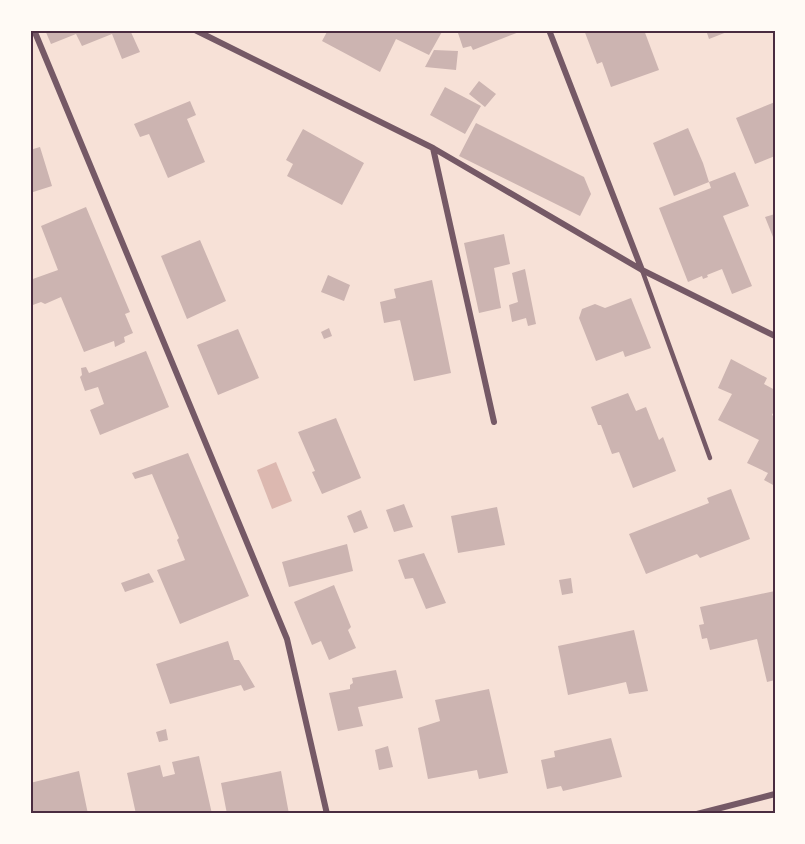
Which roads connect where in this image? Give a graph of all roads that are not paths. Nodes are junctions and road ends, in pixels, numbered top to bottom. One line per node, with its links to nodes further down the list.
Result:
1 (34, 30): 10 (street)
2 (195, 30): 4 (street)
3 (549, 30): 5 (street)
4 (433, 148): 5 (street); 7 (street)
5 (642, 270): 6 (street); 8 (lane)
6 (775, 336)
7 (494, 422)
8 (710, 458)
9 (775, 794): 11 (street)
10 (327, 814)
11 (697, 814)

